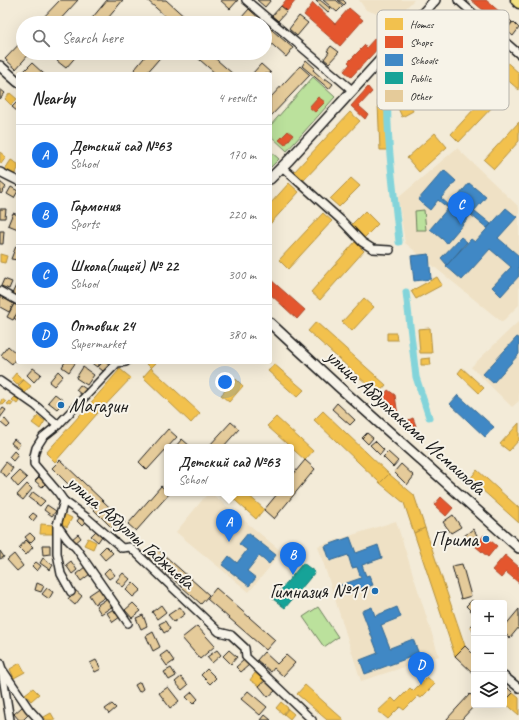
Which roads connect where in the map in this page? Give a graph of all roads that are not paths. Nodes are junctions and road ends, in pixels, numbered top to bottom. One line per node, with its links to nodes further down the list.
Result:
1 (246, 0): 8 (street)
2 (435, 0): 6 (main road)
3 (458, 0): 7 (street)
4 (516, 0): 5 (main road)
5 (519, 3)
6 (426, 10)
7 (469, 10)
8 (265, 16)
9 (272, 22): 15 (street)
10 (509, 45): 11 (street)
11 (519, 54)
12 (377, 63): 15 (main road)
13 (0, 66): 14 (main road)
14 (16, 80)
15 (352, 90): 16 (main road)
16 (282, 167): 18 (main road); 20 (street)
17 (0, 172): 19 (street)
18 (272, 177)
19 (16, 180)
20 (390, 250)
21 (0, 291): 22 (street)
22 (16, 300)
23 (272, 325): 29 (main road, улица Абдулхакима Исмаилова)
24 (114, 364): 26 (street, улица Абдуллы Гаджиева)
25 (0, 381): 26 (street)
26 (58, 424): 27 (street, улица Абдуллы Гаджиева)
27 (64, 501): 28 (street); 37 (street, улица Абдуллы Гаджиева)
28 (57, 525): 30 (street); 31 (street)
29 (519, 548)
30 (71, 592)
31 (128, 623)
32 (1, 666): 35 (street); 36 (street)
33 (507, 678): 34 (street)
34 (519, 688)
35 (10, 720)
36 (39, 720)
37 (312, 720)

